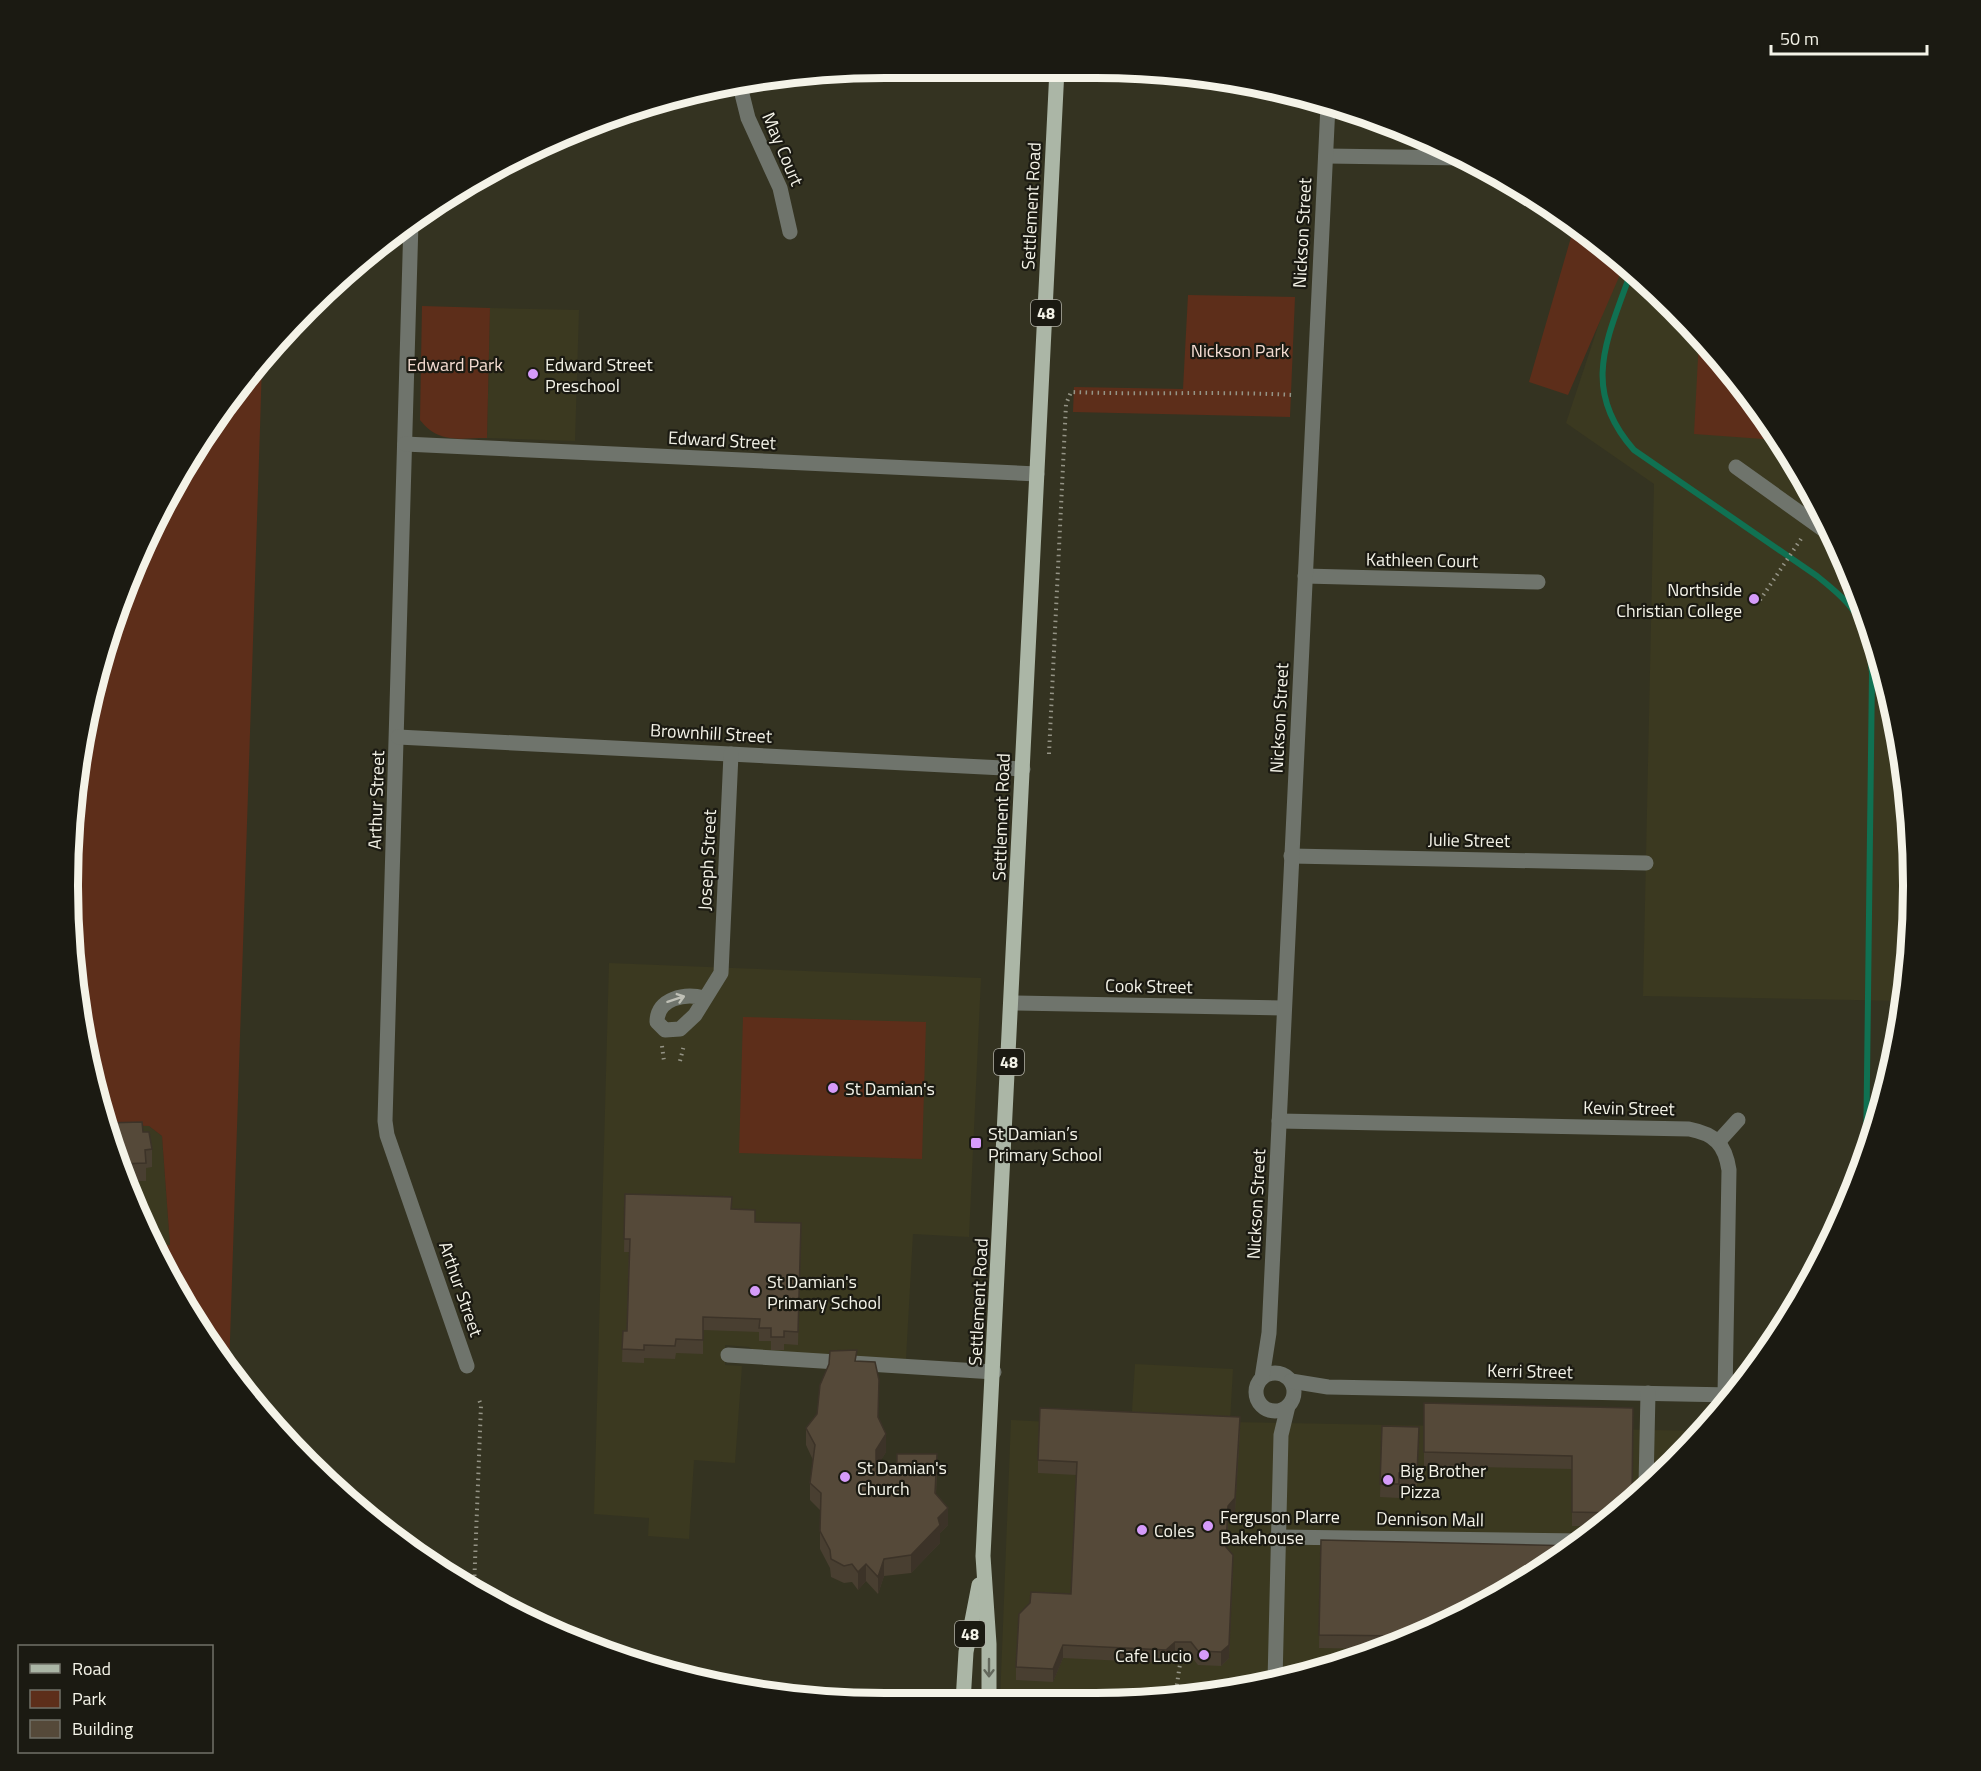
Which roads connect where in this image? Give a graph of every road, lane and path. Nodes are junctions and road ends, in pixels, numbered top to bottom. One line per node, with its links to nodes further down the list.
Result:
1 (1057, 78): 11 (main road, Settlement Road / 48)
2 (741, 92): 6 (street, May Court)
3 (1328, 113): 4 (street, Nickson Street)
4 (1326, 156): 5 (street); 14 (street, Nickson Street)
5 (1446, 158)
6 (790, 232)
7 (411, 233): 9 (street, Arthur Street)
8 (1293, 395): 19 (path)
9 (405, 444): 11 (street, Edward Street); 17 (street, Arthur Street)
10 (1736, 467): 12 (street)
11 (1037, 474): 20 (main road, Settlement Road / 48)
12 (1819, 527)
13 (1796, 547): 16 (path)
14 (1305, 576): 15 (street, Kathleen Court); 21 (street, Nickson Street)
15 (1538, 582)
16 (1760, 600)
17 (398, 737): 18 (street, Brownhill Street); 31 (street, Arthur Street)
18 (732, 754): 20 (street, Brownhill Street); 23 (street, Joseph Street)
19 (1049, 754)
20 (1023, 768): 24 (main road, Settlement Road / 48)
21 (1291, 856): 22 (street, Julie Street); 25 (street, Nickson Street)
22 (1646, 863)
23 (704, 998)
24 (1012, 1003): 25 (street, Cook Street); 32 (main road, Settlement Road / 48)
25 (1284, 1008): 26 (street, Nickson Street)
26 (1280, 1120): 28 (street, Kevin Street); 29 (street, Nickson Street)
27 (1738, 1120): 28 (street)
28 (1719, 1141): 35 (street)
29 (1269, 1333): 33 (street, Nickson Street); 34 (street, Nickson Street)
30 (728, 1355): 32 (street)
31 (467, 1366)
32 (994, 1372): 43 (main road, Settlement Road / 48)
33 (1277, 1372): 34 (street); 39 (street)
34 (1262, 1378): 39 (street, Nickson Street)
35 (1728, 1387)
36 (1648, 1393): 37 (street, Kerri Street); 39 (street, Kerri Street); 40 (street)
37 (1722, 1395)
38 (478, 1397): 44 (path)
39 (1287, 1398): 41 (street)
40 (1646, 1475)
41 (1277, 1537): 42 (street, Dennison Mall); 46 (street)
42 (1566, 1541)
43 (983, 1567): 48 (main road, Settlement Road / 48); 49 (main road, Settlement Road / 48, one-way to 49)
44 (474, 1580)
45 (1183, 1645): 47 (path)
46 (1276, 1672)
47 (1176, 1688)
48 (964, 1693)
49 (989, 1693)

